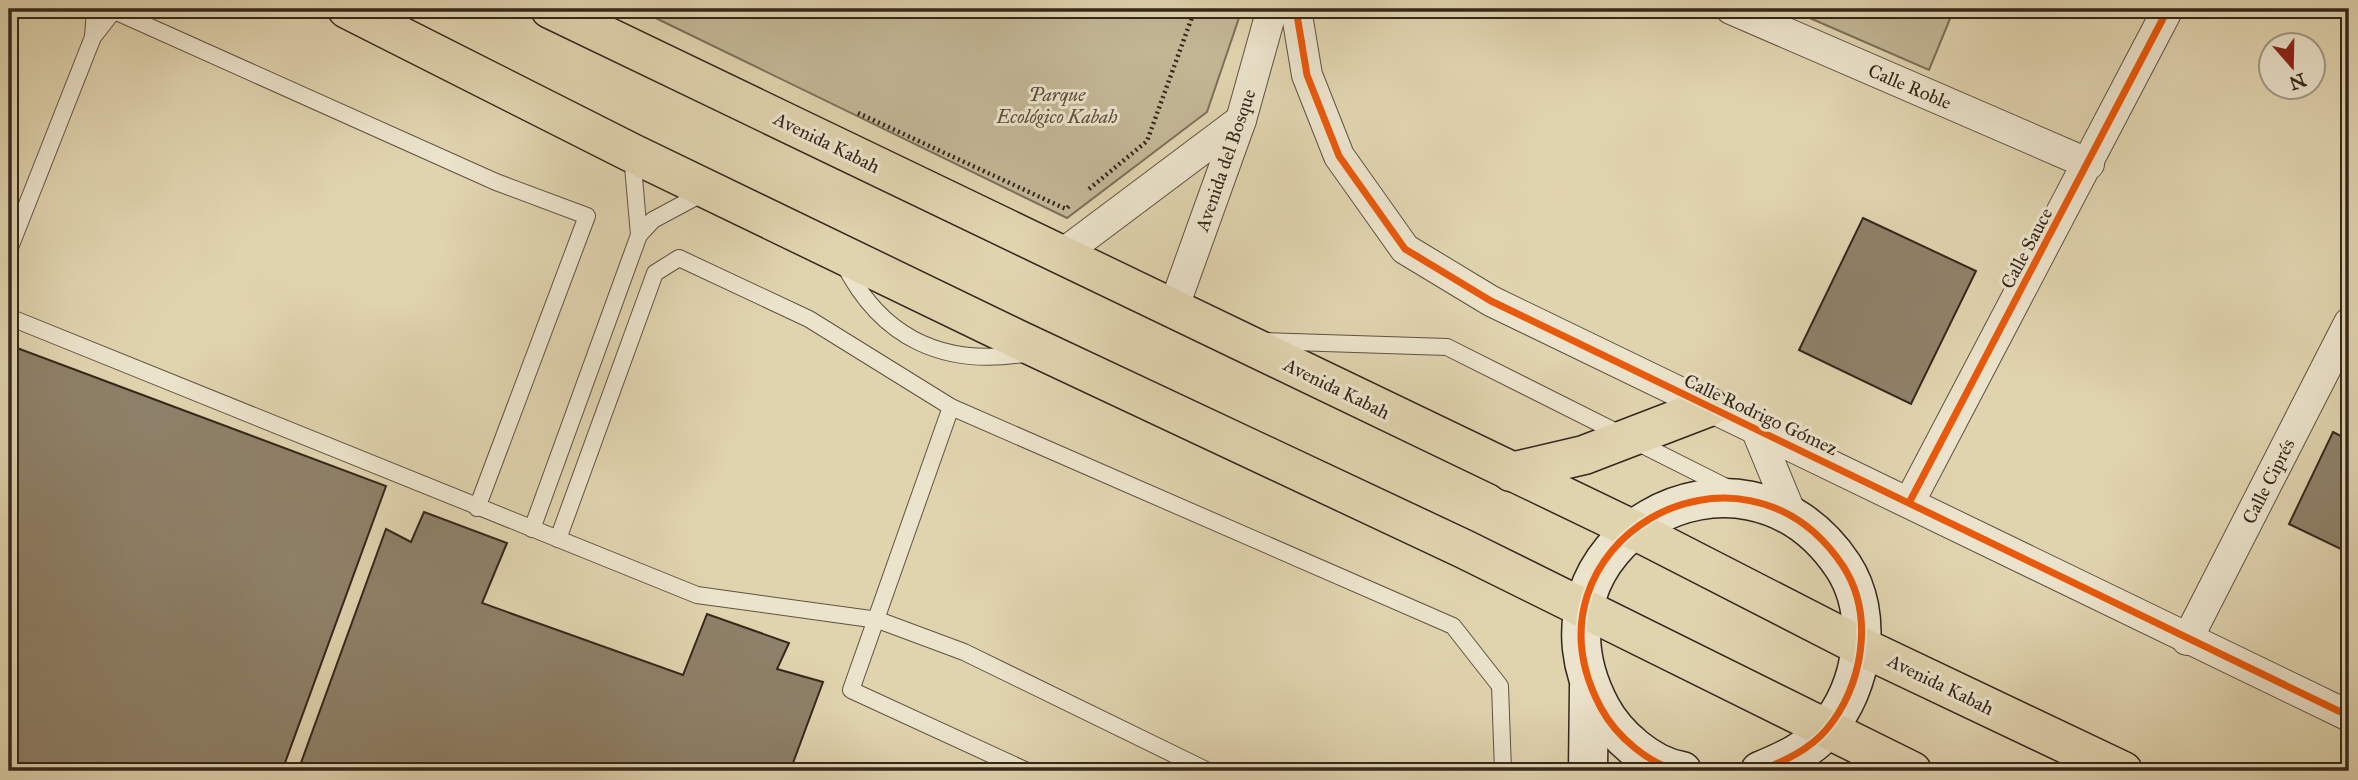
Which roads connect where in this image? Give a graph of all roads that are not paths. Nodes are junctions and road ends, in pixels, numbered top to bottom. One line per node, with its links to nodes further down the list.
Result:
1 (95, 9): 9 (lane)
2 (346, 9): 11 (main road)
3 (550, 9): 16 (main road, Avenida Kabah)
4 (1272, 9): 10 (street, Avenida del Bosque)
5 (1296, 9): 22 (street, Calle Rodrigo Gómez)
6 (1731, 9): 12 (street, Calle Roble)
7 (2168, 9): 12 (street, Calle Sauce)
8 (113, 10): 9 (lane); 28 (lane)
9 (93, 37): 15 (lane)
10 (1241, 120): 16 (street); 17 (street, Avenida del Bosque)
11 (632, 153): 13 (main road); 14 (lane)
12 (2089, 164): 27 (street, Calle Sauce)
13 (709, 190): 14 (lane); 33 (main road)
14 (639, 235): 30 (lane)
15 (9, 250)
16 (1060, 255): 17 (main road, Avenida Kabah)
17 (1173, 309): 20 (main road, Avenida Kabah)
18 (9, 317): 28 (lane)
19 (2349, 323): 35 (street, Calle Ciprés)
20 (1237, 340): 24 (lane); 25 (main road, Avenida Kabah)
21 (951, 407): 32 (lane); 34 (lane); 42 (lane)
22 (1709, 407): 23 (street, Calle Rodrigo Gómez); 24 (main road)
23 (1756, 429): 27 (street, Calle Rodrigo Gómez); 29 (street)
24 (1633, 437): 25 (main road); 26 (lane)
25 (1511, 472): 31 (main road, Avenida Kabah)
26 (1752, 500): 29 (street); 31 (street)
27 (1910, 501): 35 (street, Calle Rodrigo Gómez)
28 (477, 508): 30 (lane)
29 (1792, 516): 36 (street)
30 (532, 529): 32 (lane)
31 (1632, 529): 33 (street); 36 (main road, Avenida Kabah)
32 (558, 539): 34 (lane)
33 (1583, 608): 37 (street); 39 (main road)
34 (878, 620): 40 (lane); 41 (lane)
35 (2188, 640): 38 (street, Calle Rodrigo Gómez)
36 (1862, 647): 39 (street); 47 (main road, Avenida Kabah)
37 (1589, 685): 43 (street); 44 (street)
38 (2349, 716)
39 (1826, 730): 45 (street); 46 (main road)
40 (1027, 771)
41 (1208, 771)
42 (1503, 771)
43 (1588, 771)
44 (1682, 771)
45 (1760, 771)
46 (1912, 771)
47 (2123, 771)

